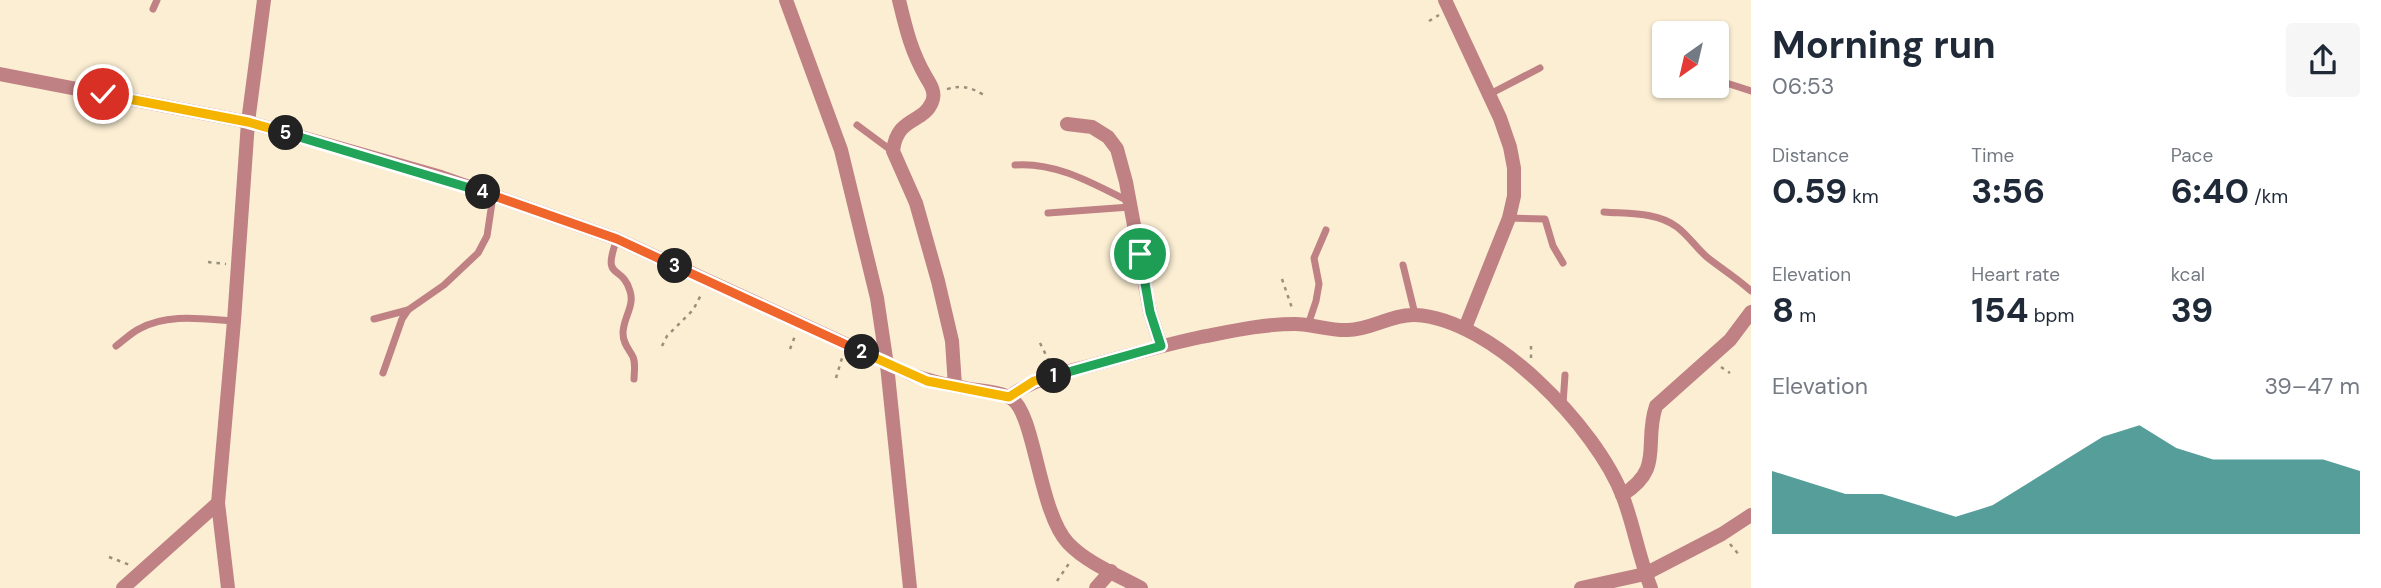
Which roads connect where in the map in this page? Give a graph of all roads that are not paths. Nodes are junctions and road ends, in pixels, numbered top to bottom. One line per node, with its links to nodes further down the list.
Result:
1 (157, 0): 6 (lane)
2 (264, 0): 12 (street)
3 (786, 0): 36 (street)
4 (899, 0): 15 (street)
5 (1445, 0): 11 (street)
6 (153, 9)
7 (1539, 68): 11 (lane)
8 (0, 74): 12 (street)
9 (1729, 84): 10 (lane)
10 (1751, 91)
11 (1490, 94): 21 (street)
12 (248, 122): 17 (street); 31 (street)
13 (1067, 124): 18 (street)
14 (857, 125): 15 (lane)
15 (893, 151): 40 (street)
16 (1015, 165): 18 (lane)
17 (493, 195): 23 (street); 27 (lane)
18 (1130, 204): 20 (lane); 35 (street)
19 (1604, 212): 26 (lane)
20 (1048, 213)
21 (1508, 218): 24 (lane); 33 (street)
22 (1326, 230): 32 (lane)
23 (617, 239): 36 (street); 39 (lane)
24 (1563, 263)
25 (1403, 265): 29 (lane)
26 (1751, 291)
27 (408, 310): 30 (lane); 37 (lane)
28 (1751, 312): 43 (street)
29 (1415, 315): 32 (street); 33 (street)
30 (374, 318)
31 (234, 321): 34 (lane); 44 (street)
32 (1302, 325): 35 (street)
33 (1465, 328): 42 (street)
34 (116, 346)
35 (1161, 346): 41 (street)
36 (887, 365): 40 (street); 50 (street)
37 (383, 373)
38 (1565, 375): 42 (lane)
39 (634, 379)
40 (956, 386): 41 (street)
41 (1009, 397): 46 (street)
42 (1562, 405): 43 (street)
43 (1622, 495): 47 (street)
44 (218, 503): 48 (street); 49 (street)
45 (1751, 515): 47 (street)
46 (1111, 571): 51 (street); 52 (street)
47 (1648, 581): 53 (street)
48 (123, 588)
49 (228, 588)
50 (910, 588)
51 (1096, 588)
52 (1141, 588)
53 (1581, 588)

